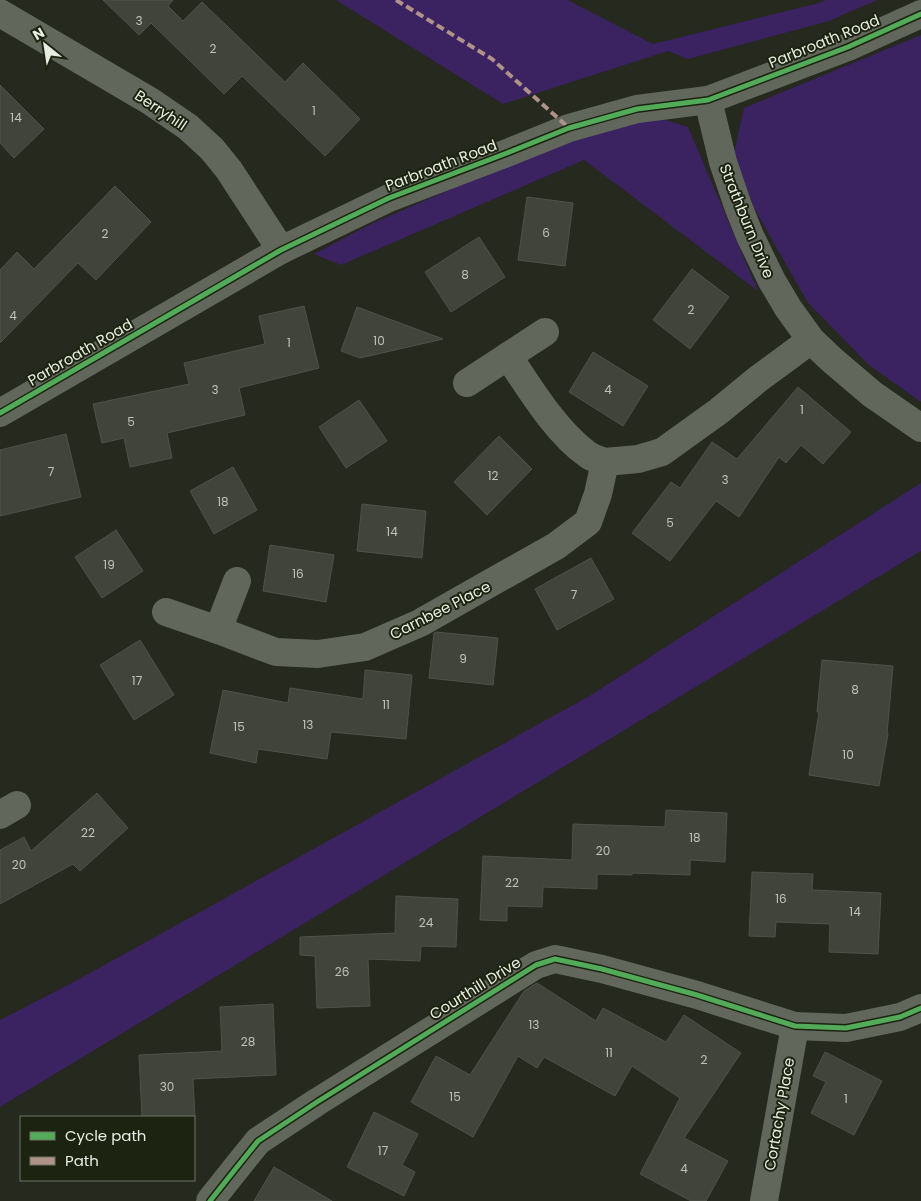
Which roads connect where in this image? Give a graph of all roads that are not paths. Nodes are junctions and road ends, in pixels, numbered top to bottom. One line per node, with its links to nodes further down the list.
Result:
1 (0, 13): 4 (street, Berryhill)
2 (921, 14): 3 (street, Parbroath Road)
3 (708, 100): 4 (street, Parbroath Road); 6 (street, Strathburn Drive)
4 (282, 250): 9 (street, Parbroath Road)
5 (545, 332): 7 (street)
6 (811, 340): 10 (street, Strathburn Drive); 11 (street)
7 (508, 356): 8 (street); 11 (street)
8 (467, 383)
9 (0, 413)
10 (921, 428)
11 (605, 462): 14 (street, Carnbee Place)
12 (237, 581): 14 (street)
13 (166, 612): 14 (street, Carnbee Place)
14 (218, 630)
15 (921, 1008): 16 (street, Courthill Drive)
16 (795, 1026): 17 (street, Courthill Drive); 18 (street, Cortachy Place)
17 (210, 1201)
18 (764, 1201)

